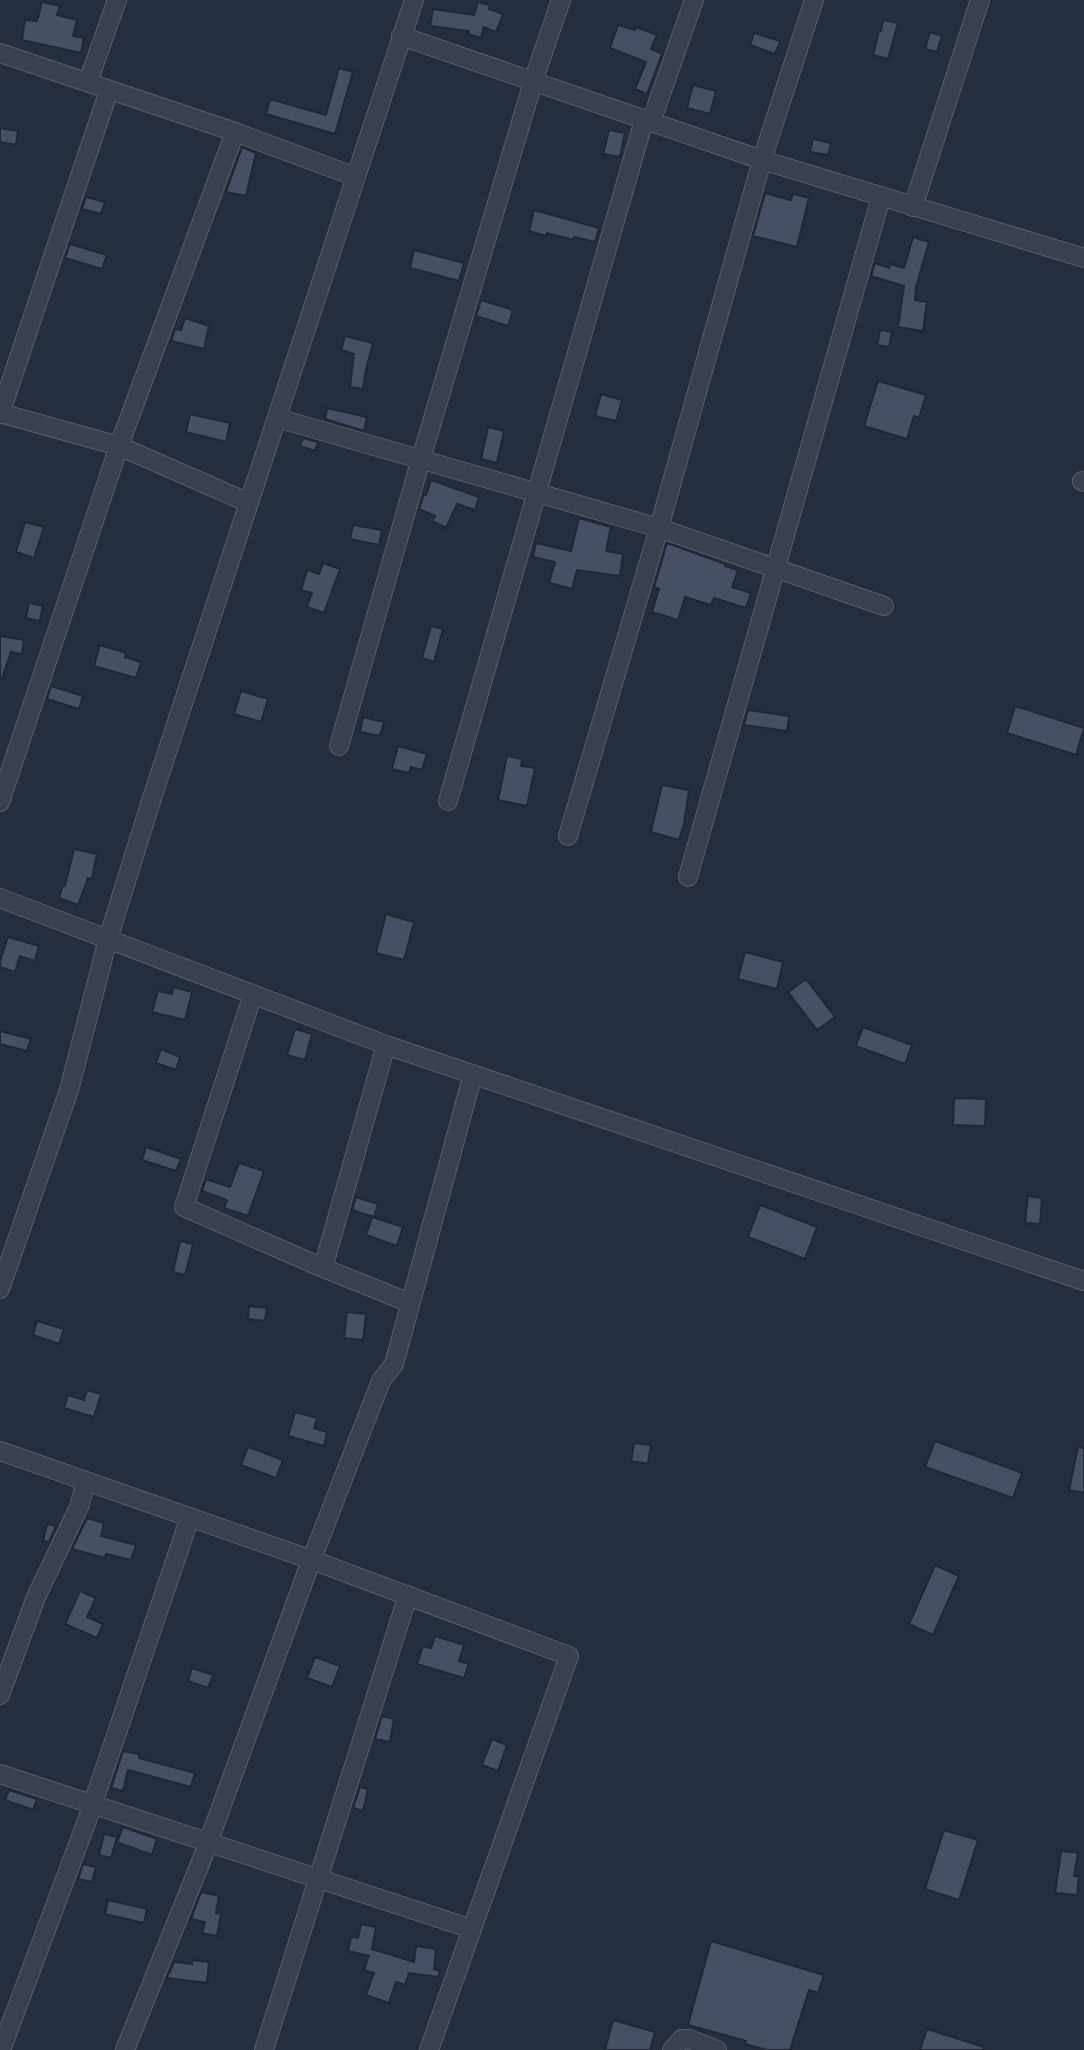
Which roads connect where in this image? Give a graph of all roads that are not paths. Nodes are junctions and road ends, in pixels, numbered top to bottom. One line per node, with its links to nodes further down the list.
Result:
1 (117, 0): 9 (street)
2 (414, 0): 7 (street)
3 (561, 0): 10 (street)
4 (694, 0): 12 (street)
5 (814, 0): 14 (street)
6 (980, 0): 17 (street)
7 (401, 36): 10 (street); 15 (street)
8 (0, 53): 9 (street)
9 (88, 82): 11 (street)
10 (533, 82): 12 (street); 22 (street)
11 (109, 90): 13 (street); 19 (street)
12 (648, 121): 14 (street); 23 (street)
13 (235, 132): 15 (street); 21 (street)
14 (762, 160): 16 (street); 25 (street)
15 (356, 177): 20 (street)
16 (881, 197): 17 (street); 26 (street)
17 (913, 207): 18 (street)
18 (1084, 258)
19 (0, 414): 21 (street)
20 (277, 418): 22 (street); 24 (street)
21 (119, 446): 24 (street); 30 (street)
22 (421, 459): 23 (street); 28 (street)
23 (538, 492): 25 (street); 29 (street)
24 (249, 503): 34 (street)
25 (659, 528): 26 (street); 31 (street)
26 (775, 569): 27 (street); 32 (street)
27 (884, 606)
28 (339, 746)
29 (448, 801)
30 (0, 802)
31 (568, 836)
32 (688, 877)
33 (0, 898): 34 (street)
34 (108, 939): 35 (street); 40 (street)
35 (253, 994): 36 (street); 38 (street)
36 (386, 1045): 37 (street); 38 (street)
37 (473, 1074): 39 (street); 41 (street)
38 (323, 1268): 41 (street)
39 (1084, 1281)
40 (0, 1289)
41 (410, 1303): 45 (street)
42 (0, 1451): 43 (street)
43 (86, 1481): 44 (street); 47 (street)
44 (190, 1517): 45 (street); 49 (street)
45 (312, 1560): 46 (street); 50 (street)
46 (408, 1595): 51 (street); 52 (street)
47 (0, 1695)
48 (0, 1774): 49 (street)
49 (92, 1805): 50 (street); 53 (street)
50 (208, 1844): 51 (street); 54 (street)
51 (318, 1877): 52 (street); 55 (street)
52 (472, 1929): 56 (street)
53 (1, 2050)
54 (125, 2050)
55 (264, 2050)
56 (429, 2050)
57 (672, 2050): 58 (street)
58 (717, 2050)

